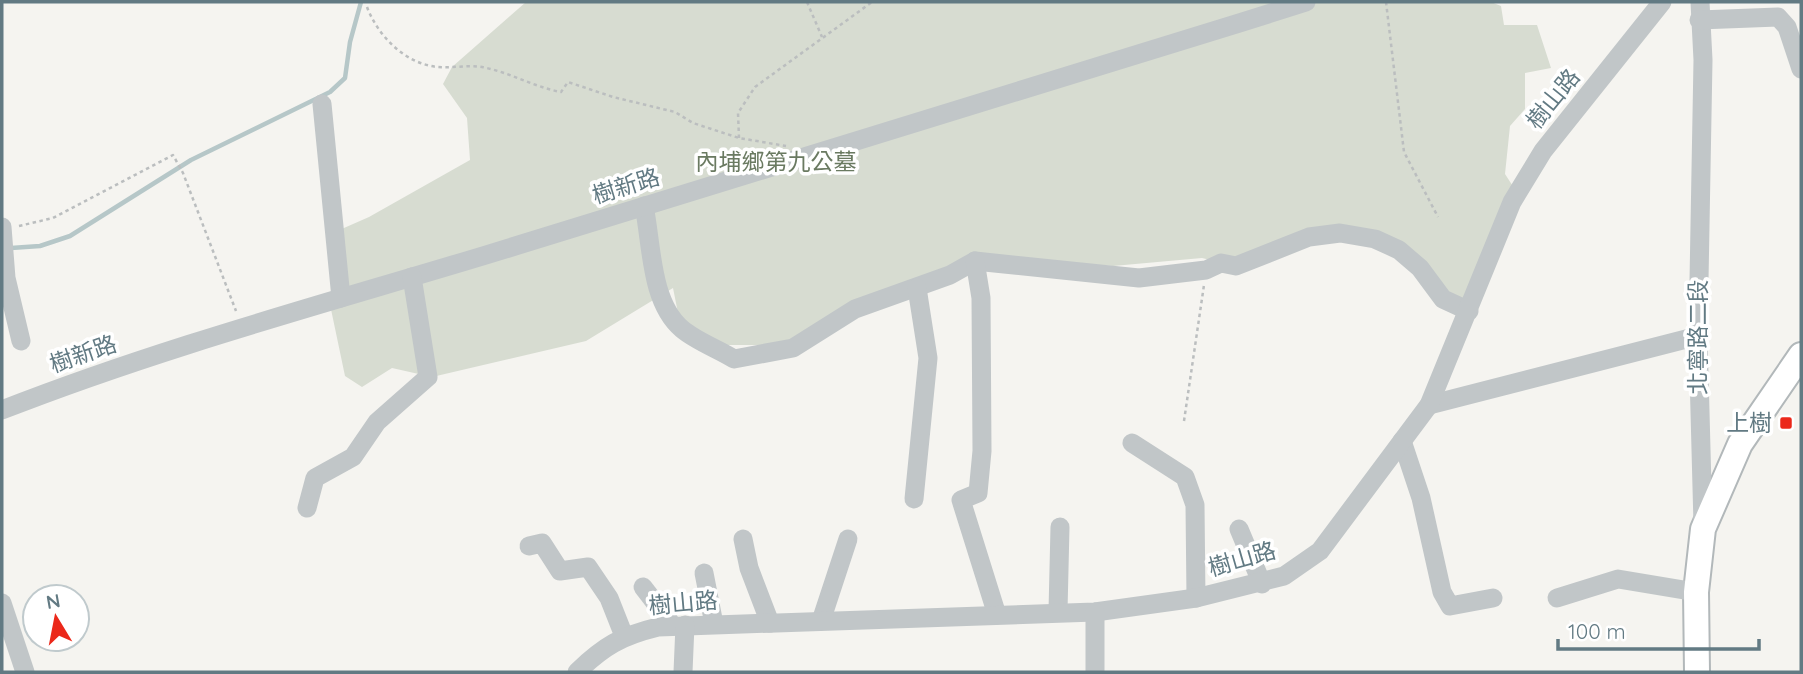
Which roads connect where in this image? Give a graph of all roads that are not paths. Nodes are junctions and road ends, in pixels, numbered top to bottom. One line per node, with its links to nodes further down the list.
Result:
1 (1306, 2): 6 (street, 樹新路)
2 (1662, 2): 12 (street, 樹山路)
3 (1700, 11): 4 (street); 13 (street, 北寧路二段)
4 (1801, 69)
5 (322, 104): 11 (street)
6 (644, 206): 9 (street, 樹新路); 10 (street)
7 (2, 227): 14 (street)
8 (975, 261): 10 (street); 12 (street); 38 (street)
9 (412, 277): 11 (street, 樹新路); 21 (street)
10 (917, 288): 20 (street)
11 (341, 298): 17 (street, 樹新路)
12 (1469, 311): 16 (street, 樹山路)
13 (1698, 337): 16 (street); 23 (street, 北寧路二段)
14 (21, 341)
15 (1801, 355): 23 (main road)
16 (1429, 405): 18 (street, 樹山路)
17 (2, 410)
18 (1402, 441): 29 (street, 樹山路); 33 (street)
19 (1132, 443): 32 (street)
20 (914, 499)
21 (307, 508)
22 (1060, 527): 36 (street)
23 (1703, 529): 31 (main road, 北寧路二段)
24 (1239, 530): 29 (street)
25 (743, 539): 40 (street)
26 (848, 539): 39 (street)
27 (529, 546): 43 (street)
28 (705, 573): 41 (street)
29 (1262, 584): 32 (street, 樹山路)
30 (643, 587): 42 (street)
31 (1696, 592): 34 (street); 48 (main road, 北寧路二段)
32 (1196, 598): 37 (street, 樹山路)
33 (1493, 598)
34 (1557, 598)
35 (2, 603): 44 (street)
36 (1058, 611): 37 (street, 樹山路); 38 (street, 樹山路)
37 (1095, 612): 47 (street)
38 (997, 615): 39 (street, 樹山路)
39 (821, 621): 40 (street, 樹山路)
40 (770, 623): 41 (street, 樹山路)
41 (714, 624): 42 (street, 樹山路)
42 (679, 625): 43 (street, 樹山路); 46 (street)
43 (624, 636): 45 (street, 樹山路)
44 (24, 672)
45 (577, 672)
46 (683, 672)
47 (1095, 672)
48 (1697, 672)

